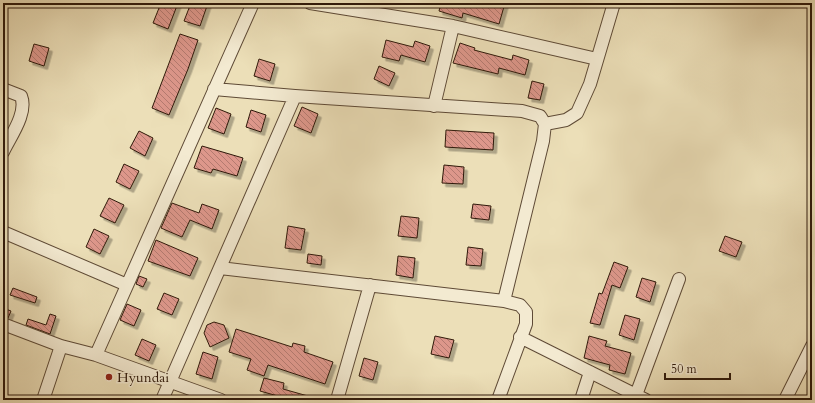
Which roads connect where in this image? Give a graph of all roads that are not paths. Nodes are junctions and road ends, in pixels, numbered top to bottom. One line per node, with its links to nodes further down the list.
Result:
1 (253, 3): 7 (street)
2 (310, 3): 4 (street)
3 (614, 3): 5 (street)
4 (453, 26): 5 (street); 9 (street)
5 (597, 59): 10 (street)
6 (3, 89): 11 (street)
7 (214, 89): 8 (street); 15 (street)
8 (295, 96): 9 (street); 13 (street)
9 (434, 106): 10 (street)
10 (545, 124): 17 (street)
11 (3, 152)
12 (3, 232): 15 (street)
13 (220, 268): 16 (street); 24 (street)
14 (680, 279): 25 (street)
15 (127, 285): 22 (street)
16 (370, 285): 17 (street); 29 (street)
17 (504, 301): 19 (street)
18 (3, 324): 20 (street)
19 (520, 337): 23 (street); 30 (street)
20 (61, 346): 22 (street); 26 (street)
21 (812, 346): 32 (street)
22 (96, 355): 24 (street)
23 (590, 372): 25 (street); 31 (street)
24 (171, 382): 27 (street); 28 (street)
25 (641, 397)
26 (43, 400)
27 (162, 400)
28 (221, 400)
29 (337, 400)
30 (498, 400)
31 (581, 400)
32 (785, 400)

